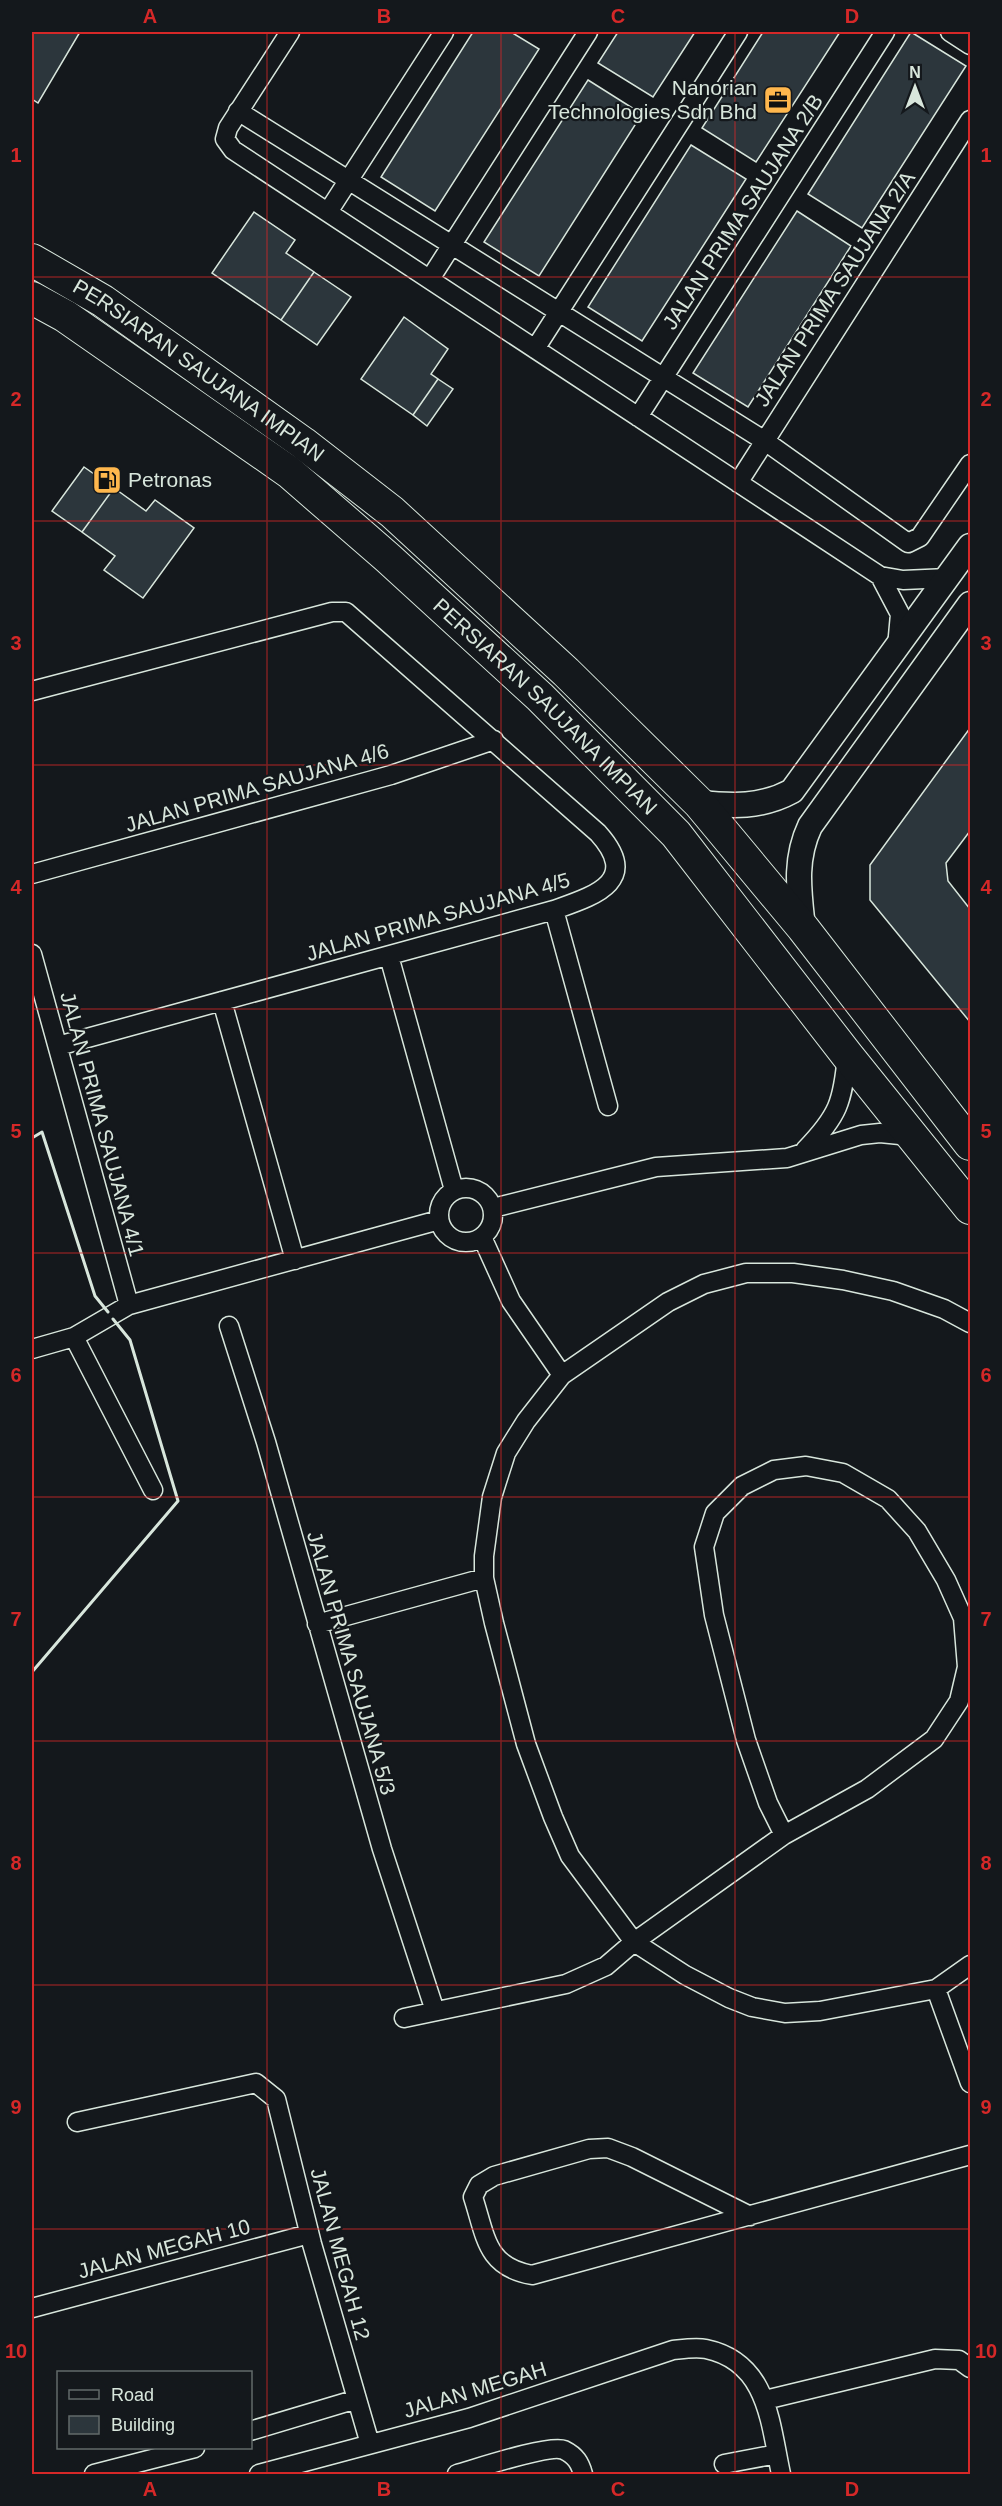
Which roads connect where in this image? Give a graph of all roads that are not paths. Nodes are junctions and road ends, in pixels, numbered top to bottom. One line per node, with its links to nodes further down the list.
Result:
1 (290, 32): 8 (street)
2 (444, 32): 10 (street)
3 (588, 32): 12 (street)
4 (738, 32): 16 (street)
5 (885, 32): 18 (street, JALAN PRIMA SAUJANA 2/B)
6 (950, 32): 7 (street)
7 (970, 45)
8 (238, 111): 10 (street); 11 (street)
9 (970, 120): 20 (street, JALAN PRIMA SAUJANA 2/A)
10 (348, 180): 11 (street); 12 (street)
11 (328, 212): 14 (street)
12 (452, 245): 14 (street); 16 (street)
13 (32, 260): 30 (highway, PERSIARAN SAUJANA IMPIAN)
14 (430, 279): 17 (street)
15 (32, 298): 38 (highway, PERSIARAN SAUJANA IMPIAN)
16 (559, 312): 17 (street); 18 (street)
17 (535, 349): 19 (street)
18 (663, 378): 19 (street, JALAN PRIMA SAUJANA 2/B); 20 (street)
19 (638, 417): 22 (street)
20 (765, 441): 21 (street); 22 (street, JALAN PRIMA SAUJANA 2/A)
21 (970, 464)
22 (738, 483): 24 (street)
23 (970, 546): 25 (street)
24 (880, 576): 25 (street); 27 (street)
25 (948, 578): 27 (street)
26 (970, 604): 33 (street)
27 (897, 648): 30 (street)
28 (32, 691): 29 (street, JALAN PRIMA SAUJANA 4/5)
29 (494, 740): 31 (street, JALAN PRIMA SAUJANA 4/6); 32 (street, JALAN PRIMA SAUJANA 4/5)
30 (699, 803): 33 (highway, PERSIARAN SAUJANA IMPIAN)
31 (32, 874)
32 (554, 910): 35 (street, JALAN PRIMA SAUJANA 4/5); 39 (street)
33 (803, 927): 41 (highway, PERSIARAN SAUJANA IMPIAN)
34 (32, 954): 37 (street, JALAN PRIMA SAUJANA 4/1)
35 (389, 956): 36 (street, JALAN PRIMA SAUJANA 4/5); 43 (street)
36 (222, 1001): 37 (street, JALAN PRIMA SAUJANA 4/5); 48 (street)
37 (58, 1046): 49 (street, JALAN PRIMA SAUJANA 4/1)
38 (847, 1055): 40 (highway, PERSIARAN SAUJANA IMPIAN); 42 (street)
39 (608, 1106)
40 (922, 1144): 42 (street); 45 (highway, PERSIARAN SAUJANA IMPIAN)
41 (970, 1144)
42 (803, 1151): 44 (street)
43 (454, 1190): 44 (street); 46 (street)
44 (493, 1208): 47 (street)
45 (970, 1208)
46 (439, 1220): 47 (street); 48 (street)
47 (482, 1237): 54 (street)
48 (295, 1260): 49 (street)
49 (129, 1305): 52 (street)
50 (970, 1323): 54 (street)
51 (229, 1326): 57 (street, JALAN PRIMA SAUJANA 5/3)
52 (74, 1336): 53 (street); 55 (street)
53 (32, 1349)
54 (562, 1375): 56 (street)
55 (153, 1490)
56 (484, 1578): 57 (street); 59 (street)
57 (317, 1624): 62 (street, JALAN PRIMA SAUJANA 5/3)
58 (784, 1835): 58 (street); 59 (street)
59 (634, 1942): 61 (street); 62 (street)
60 (970, 1965): 61 (street)
61 (936, 1989): 64 (street)
62 (435, 2011): 63 (street)
63 (404, 2018)
64 (970, 2083)
65 (77, 2122): 68 (street, JALAN MEGAH 12)
66 (970, 2155): 67 (street)
67 (750, 2216): 67 (street)
68 (309, 2234): 69 (street, JALAN MEGAH 10); 71 (street, JALAN MEGAH 12)
69 (32, 2308)
70 (970, 2368): 72 (street)
71 (357, 2399): 73 (street); 74 (street, JALAN MEGAH 12)
72 (765, 2400): 74 (street, JALAN MEGAH); 76 (street)
73 (252, 2430)
74 (370, 2444): 79 (street, JALAN MEGAH)
75 (191, 2449): 78 (street)
76 (777, 2454): 77 (street); 82 (street)
77 (724, 2464)
78 (94, 2475)
79 (259, 2475)
80 (457, 2475): 81 (street)
81 (583, 2475)
82 (781, 2475)

